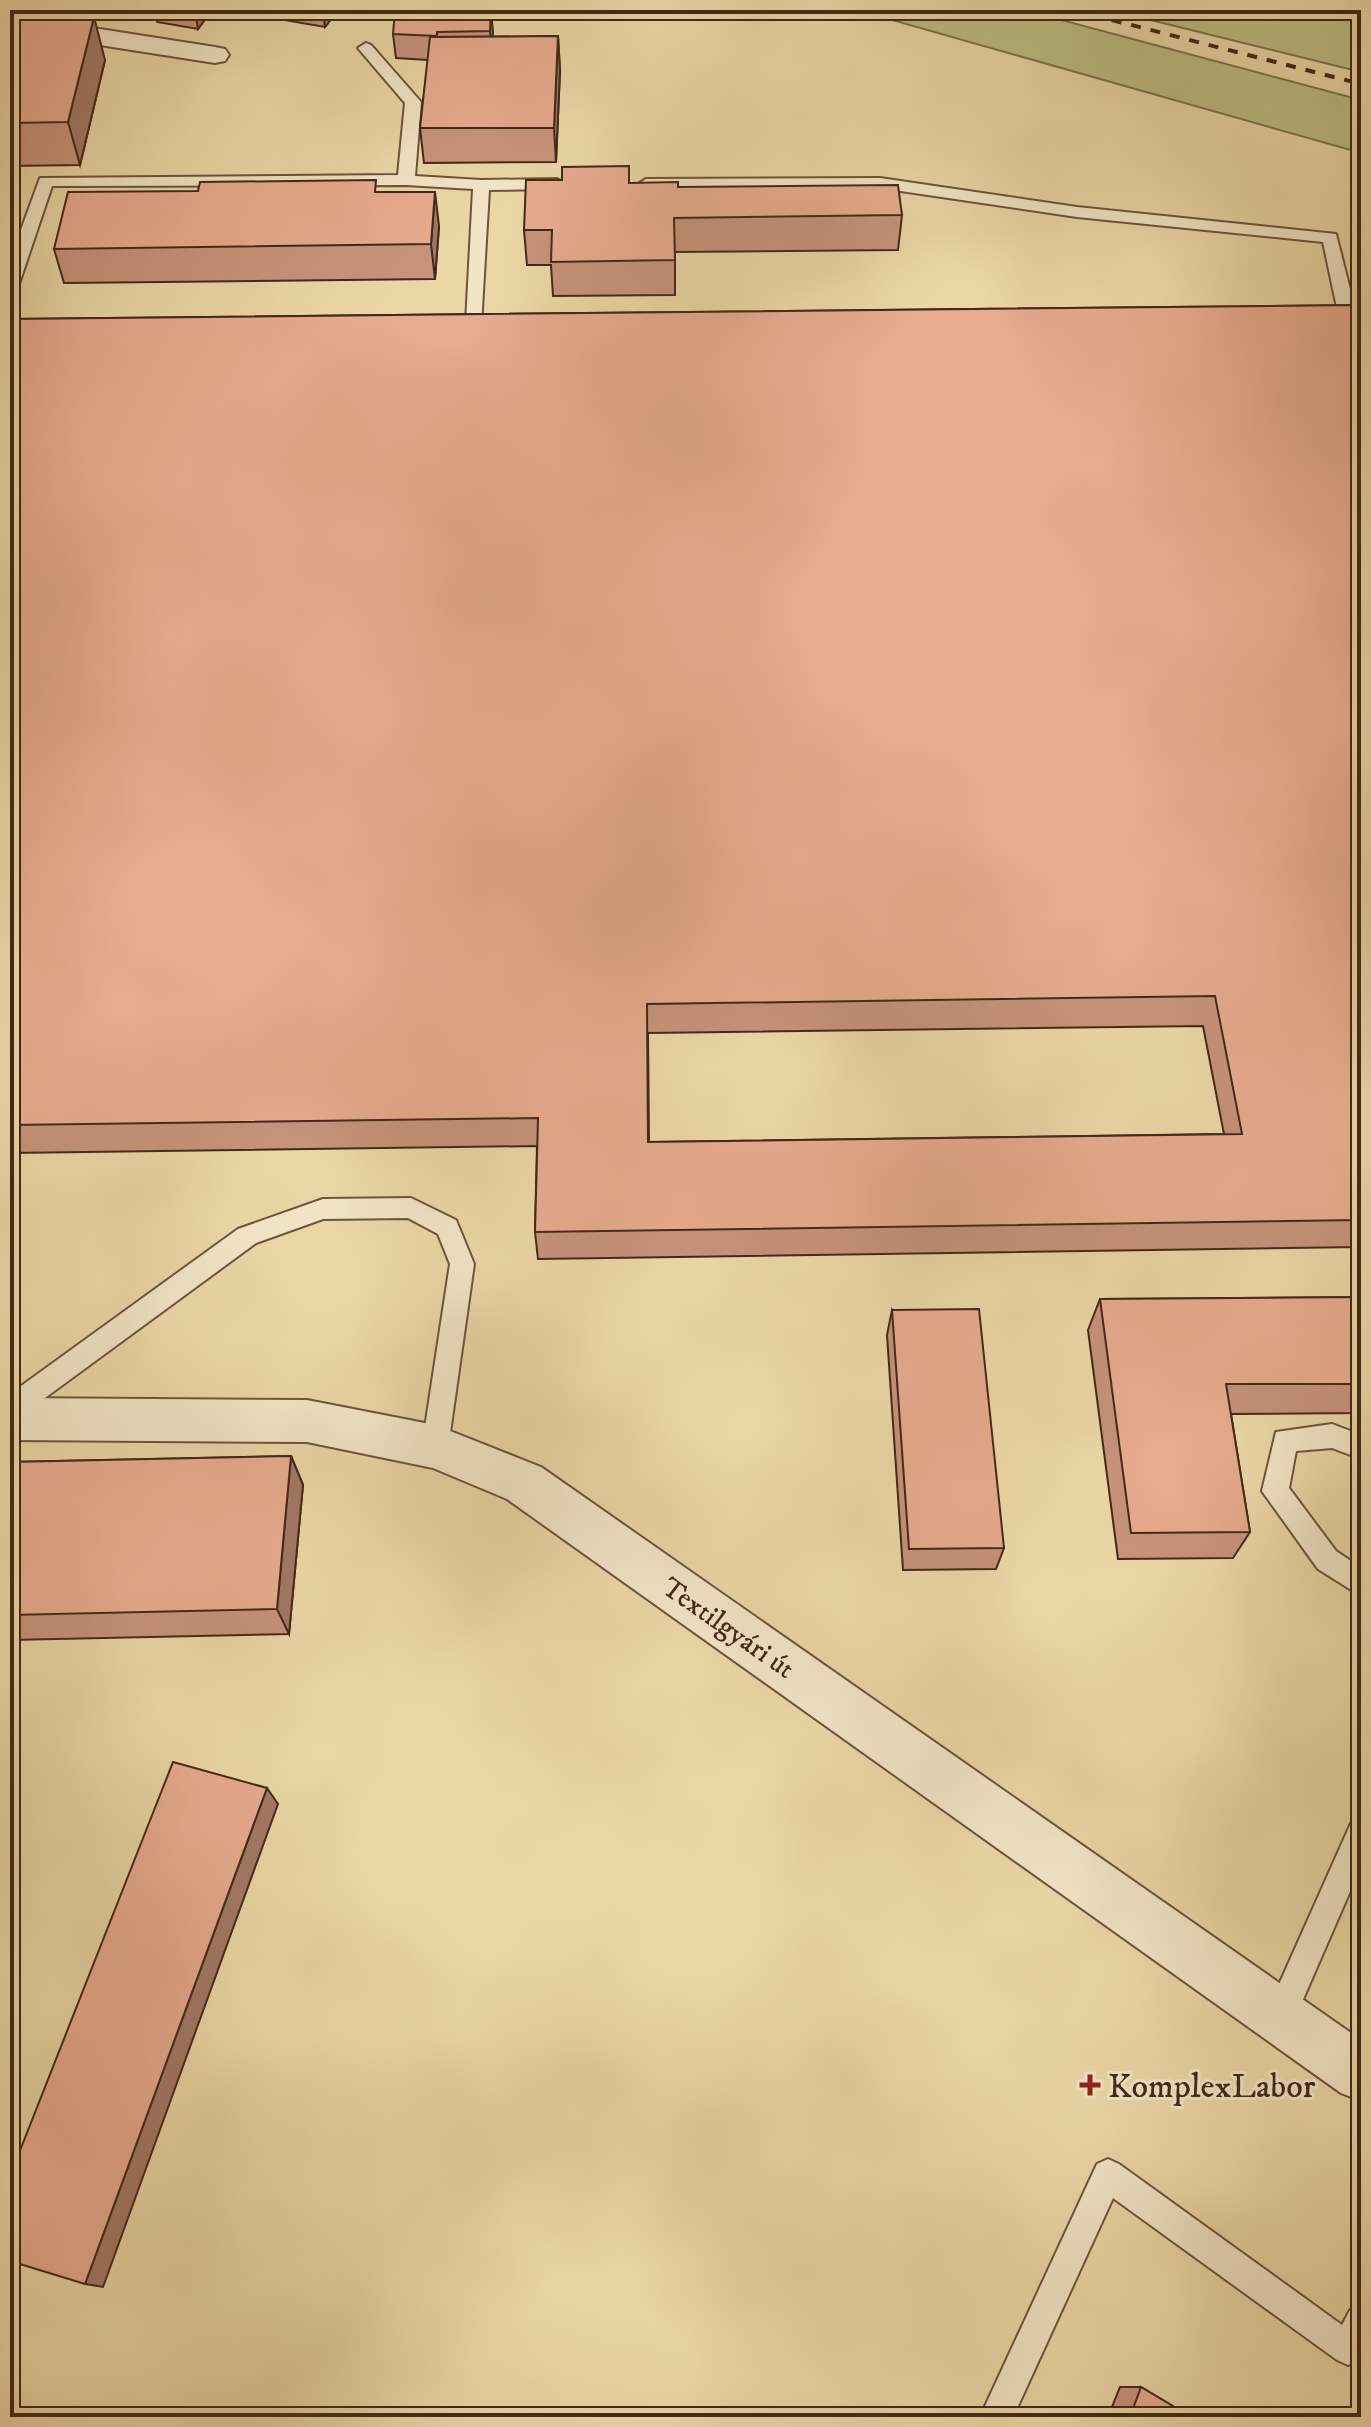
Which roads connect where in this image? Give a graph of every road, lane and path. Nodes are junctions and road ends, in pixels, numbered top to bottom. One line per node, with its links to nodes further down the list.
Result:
1 (1320, 10): 2 (path)
2 (1361, 22)
3 (10, 23): 5 (street)
4 (366, 48): 6 (lane)
5 (215, 55)
6 (406, 180): 9 (lane); 10 (lane)
7 (577, 184): 9 (lane)
8 (624, 184): 11 (lane)
9 (481, 185): 12 (lane)
10 (10, 284)
11 (1347, 317)
12 (476, 322)
13 (10, 1409): 15 (lane)
14 (10, 1419): 15 (street, Textilgyári út)
15 (435, 1447): 19 (street, Textilgyári út)
16 (1361, 1447): 17 (lane)
17 (1361, 1583)
18 (1361, 1833): 19 (lane)
19 (1280, 2016): 20 (street, Textilgyári út)
20 (1361, 2073)
21 (1361, 2321): 22 (lane)
22 (996, 2417)

